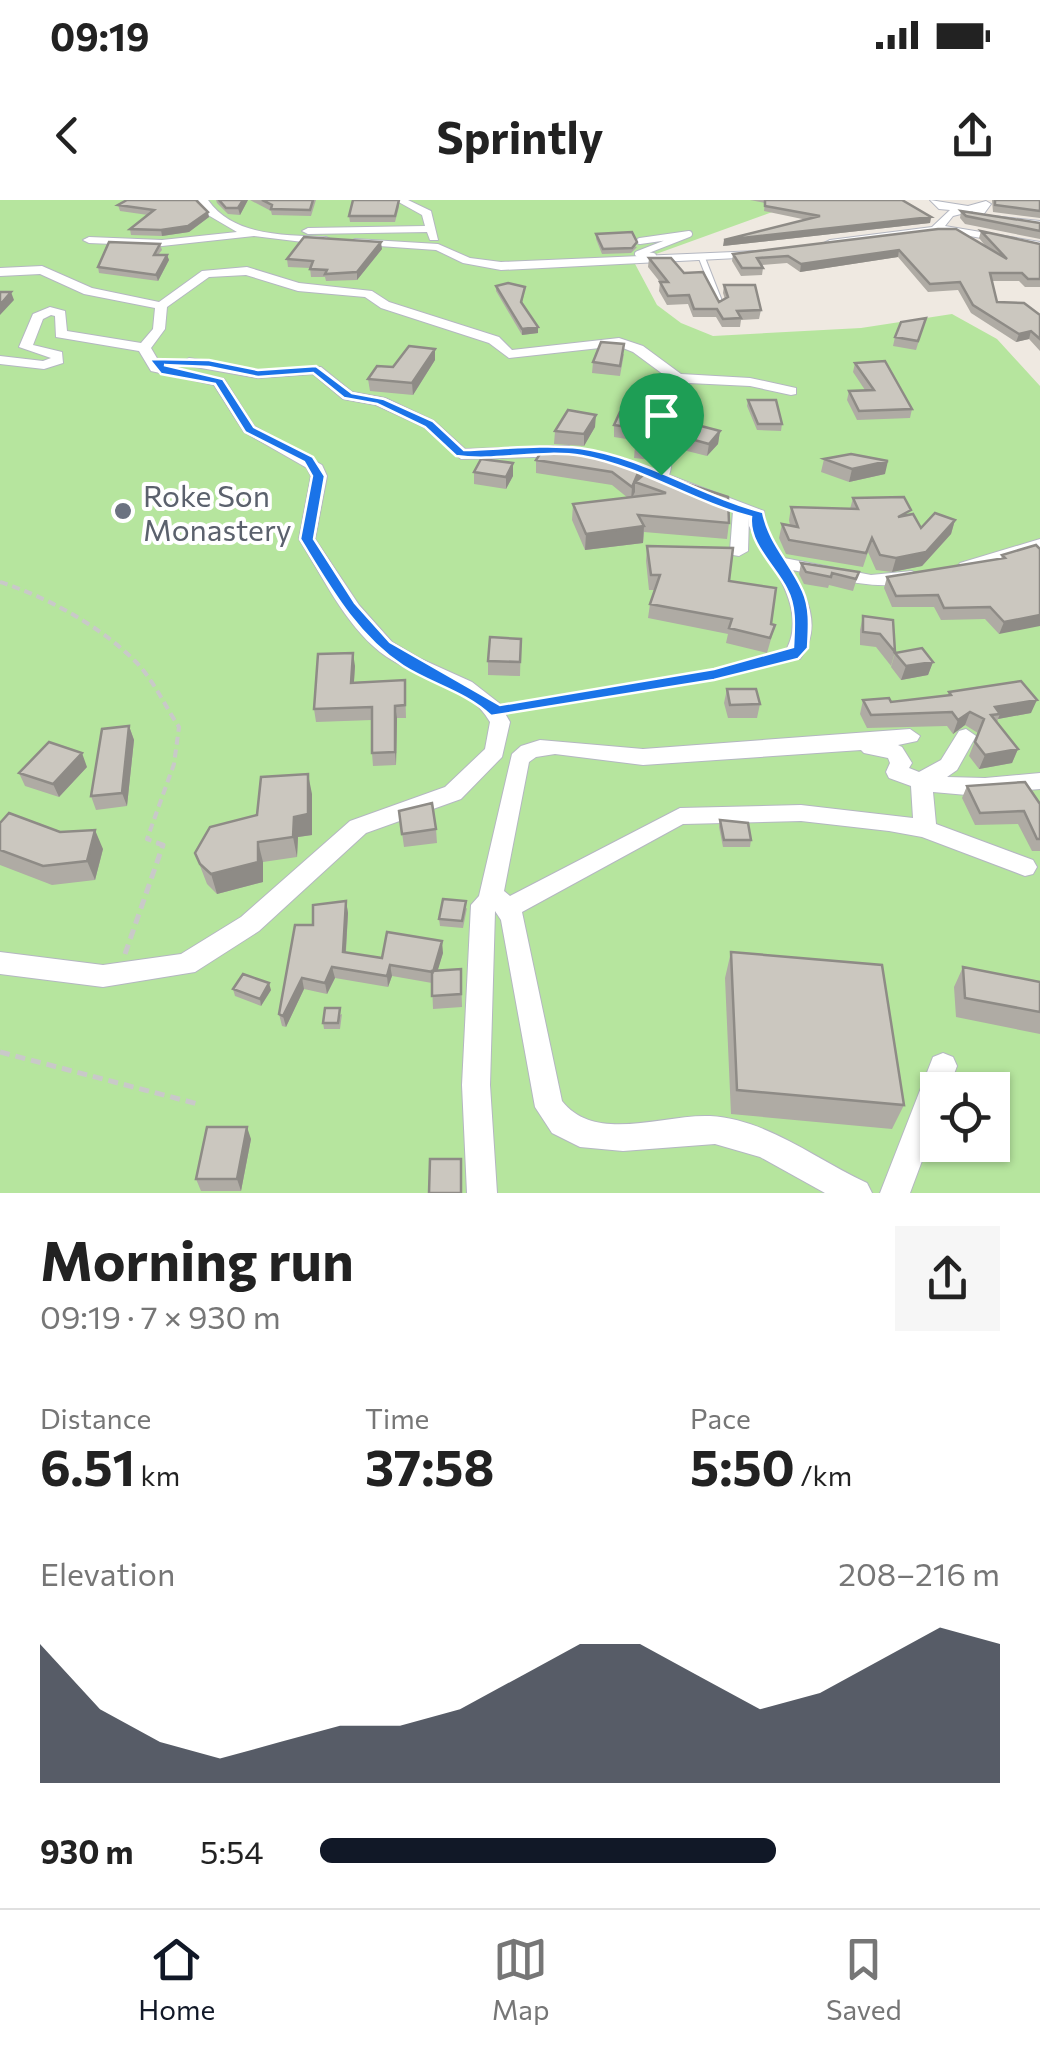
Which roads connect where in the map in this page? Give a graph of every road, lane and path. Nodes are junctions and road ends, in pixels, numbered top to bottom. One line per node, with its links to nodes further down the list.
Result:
1 (203, 200): 9 (street)
2 (400, 200): 8 (street)
3 (935, 200): 5 (street)
4 (986, 202): 5 (street); 6 (street)
5 (967, 208): 7 (street)
6 (1040, 224)
7 (936, 229): 12 (street); 13 (street)
8 (431, 230): 9 (street); 14 (street)
9 (259, 233): 10 (street); 14 (street)
10 (89, 240)
11 (640, 240): 16 (lane)
12 (1038, 243)
13 (810, 246)
14 (438, 247): 17 (street)
15 (775, 252): 16 (street)
16 (724, 256): 17 (street)
17 (702, 258): 19 (lane)
18 (0, 272): 20 (street)
19 (720, 304)
20 (161, 306): 21 (street); 23 (street)
21 (148, 355): 22 (street); 25 (street); 34 (street)
22 (0, 360)
23 (679, 378): 24 (street); 25 (street)
24 (792, 391)
25 (661, 475): 26 (street)
26 (741, 510): 28 (street); 29 (street)
27 (1040, 544): 30 (street)
28 (739, 551)
29 (778, 562): 31 (street); 33 (street)
30 (950, 569)
31 (925, 574)
32 (0, 582): 43 (path)
33 (792, 655): 34 (path)
34 (496, 712): 44 (street)
35 (910, 736): 37 (street)
36 (966, 736): 39 (street)
37 (862, 744): 39 (street); 42 (street)
38 (1040, 780): 39 (street)
39 (922, 784): 40 (street)
40 (925, 829): 41 (street); 42 (street)
41 (1025, 867)
42 (499, 903): 48 (street); 49 (street)
43 (138, 954)
44 (0, 963)
45 (0, 1052): 47 (path)
46 (943, 1066): 50 (street)
47 (198, 1104)
48 (482, 1193)
49 (857, 1193)
50 (895, 1193)

